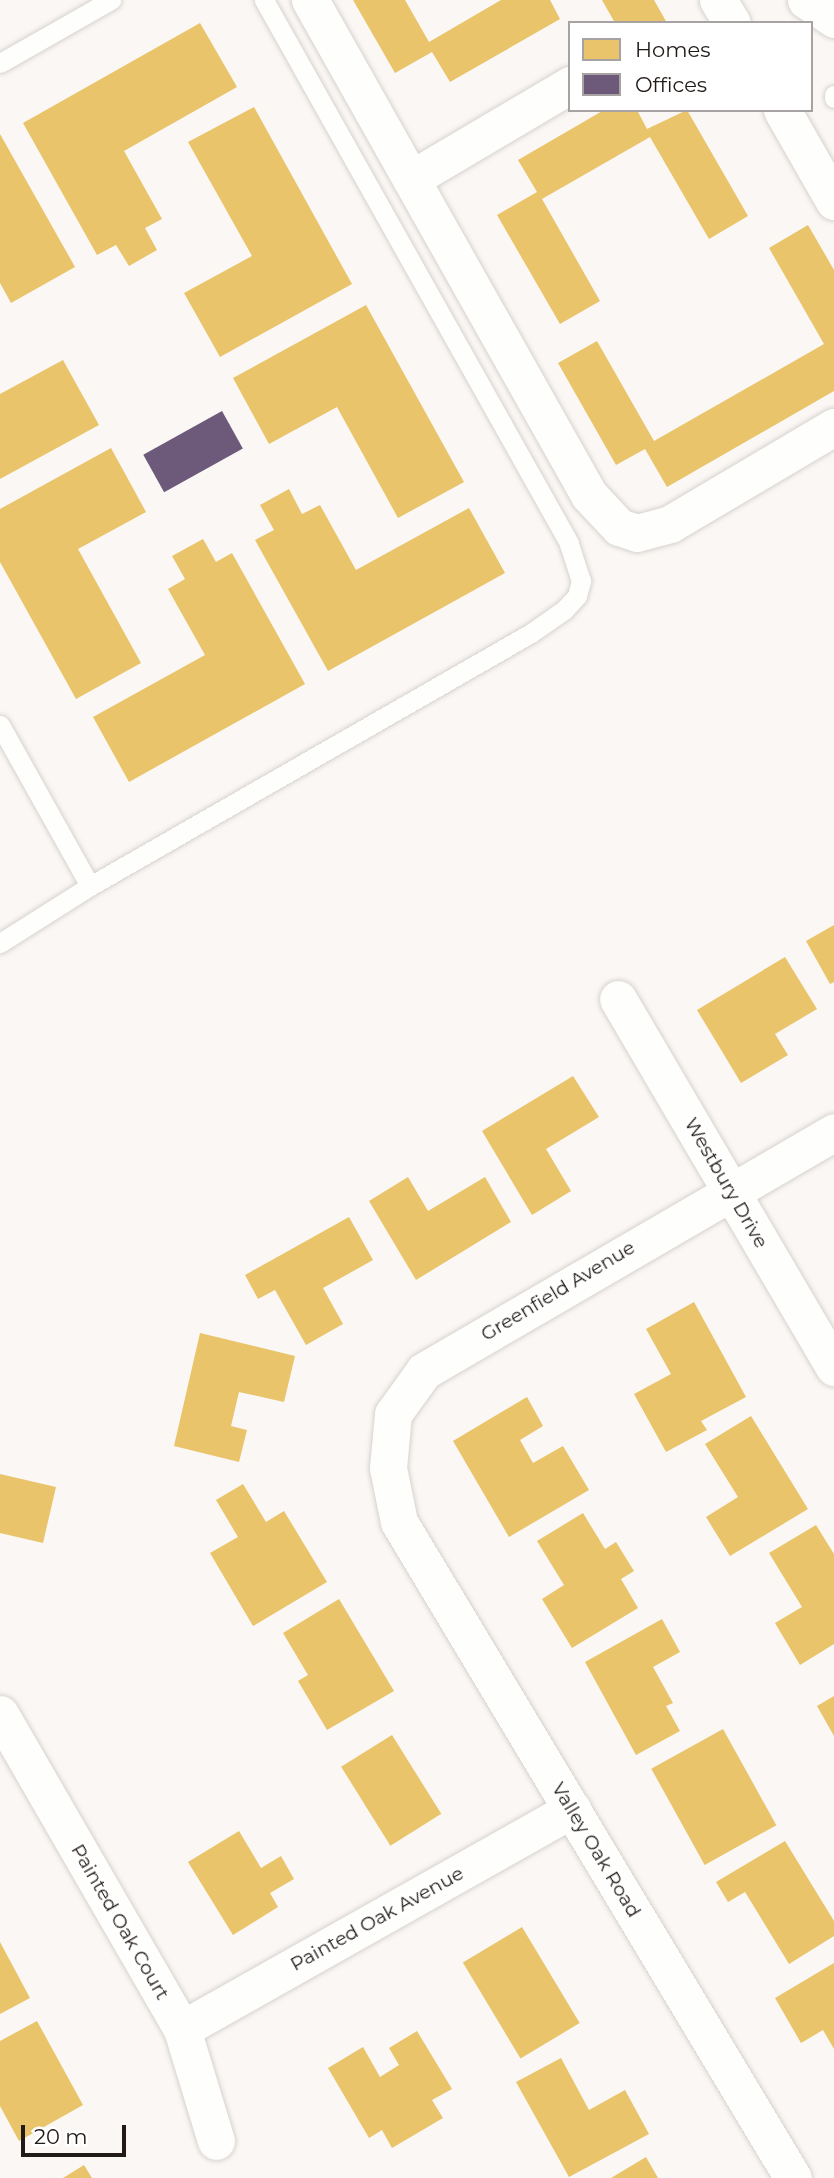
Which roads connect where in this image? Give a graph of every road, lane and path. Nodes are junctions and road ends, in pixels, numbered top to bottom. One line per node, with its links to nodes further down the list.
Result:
1 (111, 0): 8 (lane)
2 (264, 0): 15 (lane)
3 (310, 0): 11 (street)
4 (718, 0): 7 (street)
5 (806, 0): 6 (street)
6 (834, 19)
7 (731, 21)
8 (0, 63)
9 (568, 86): 11 (street)
10 (783, 112): 12 (street)
11 (411, 179): 13 (street)
12 (834, 201)
13 (834, 428)
14 (0, 725): 15 (lane)
15 (90, 886): 16 (lane)
16 (0, 943)
17 (618, 999): 19 (street, Westbury Drive)
18 (834, 1132): 19 (street, Greenfield Avenue)
19 (730, 1189): 20 (street, Westbury Drive); 21 (street, Greenfield Avenue)
20 (834, 1367)
21 (399, 1522): 23 (street, Valley Oak Road)
22 (0, 1714): 24 (street, Painted Oak Court)
23 (572, 1809): 24 (street, Painted Oak Avenue); 26 (street, Valley Oak Road)
24 (182, 2029): 25 (street, Painted Oak Court)
25 (216, 2141)
26 (793, 2178)

